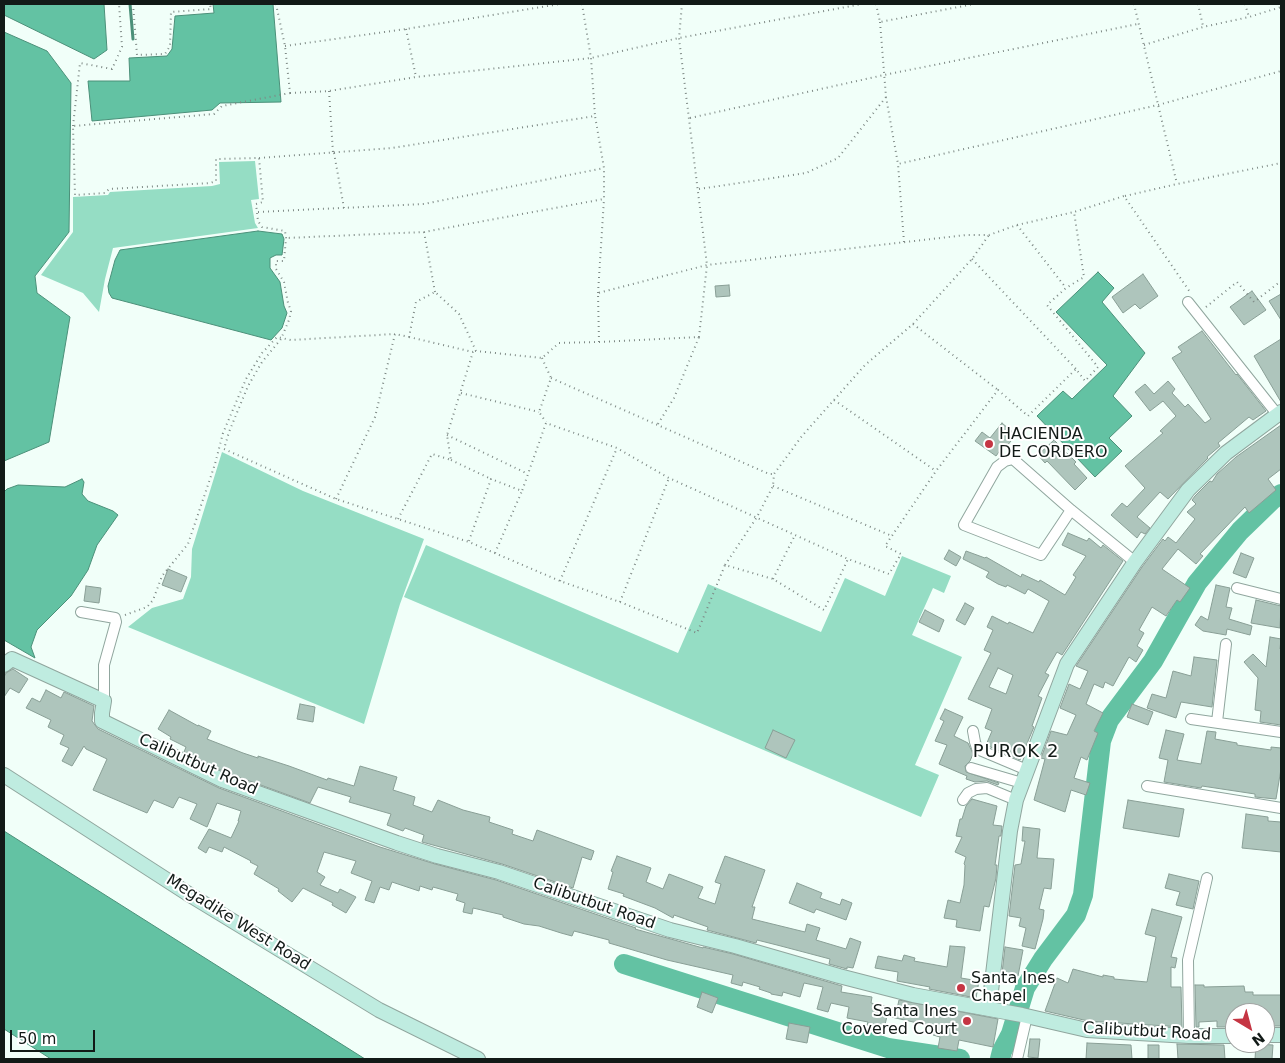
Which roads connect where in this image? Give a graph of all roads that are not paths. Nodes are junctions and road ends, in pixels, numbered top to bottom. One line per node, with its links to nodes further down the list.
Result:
1 (1190, 298): 2 (street)
2 (1279, 413): 4 (street)
3 (1071, 510): 3 (street); 4 (street)
4 (1136, 562): 17 (street)
5 (1237, 588): 6 (street)
6 (1281, 599)
7 (81, 612): 10 (street)
8 (1226, 644): 12 (street)
9 (4, 665): 10 (street)
10 (104, 701): 23 (street, Calibutbut Road)
11 (1191, 719): 12 (street)
12 (1217, 722): 14 (street)
13 (972, 731): 17 (street)
14 (1281, 732)
15 (971, 768): 17 (street)
16 (4, 775): 27 (street, Megadike West Road)
17 (1024, 777): 20 (street)
18 (1147, 786): 21 (street)
19 (963, 800): 20 (street)
20 (1016, 800): 23 (street)
21 (1281, 808)
22 (1207, 878): 25 (street)
23 (994, 1009): 24 (street, Calibutbut Road)
24 (1025, 1015): 25 (street, Calibutbut Road); 28 (street)
25 (1189, 1036): 26 (street, Calibutbut Road)
26 (1225, 1036)
27 (478, 1059)
28 (1017, 1059)

